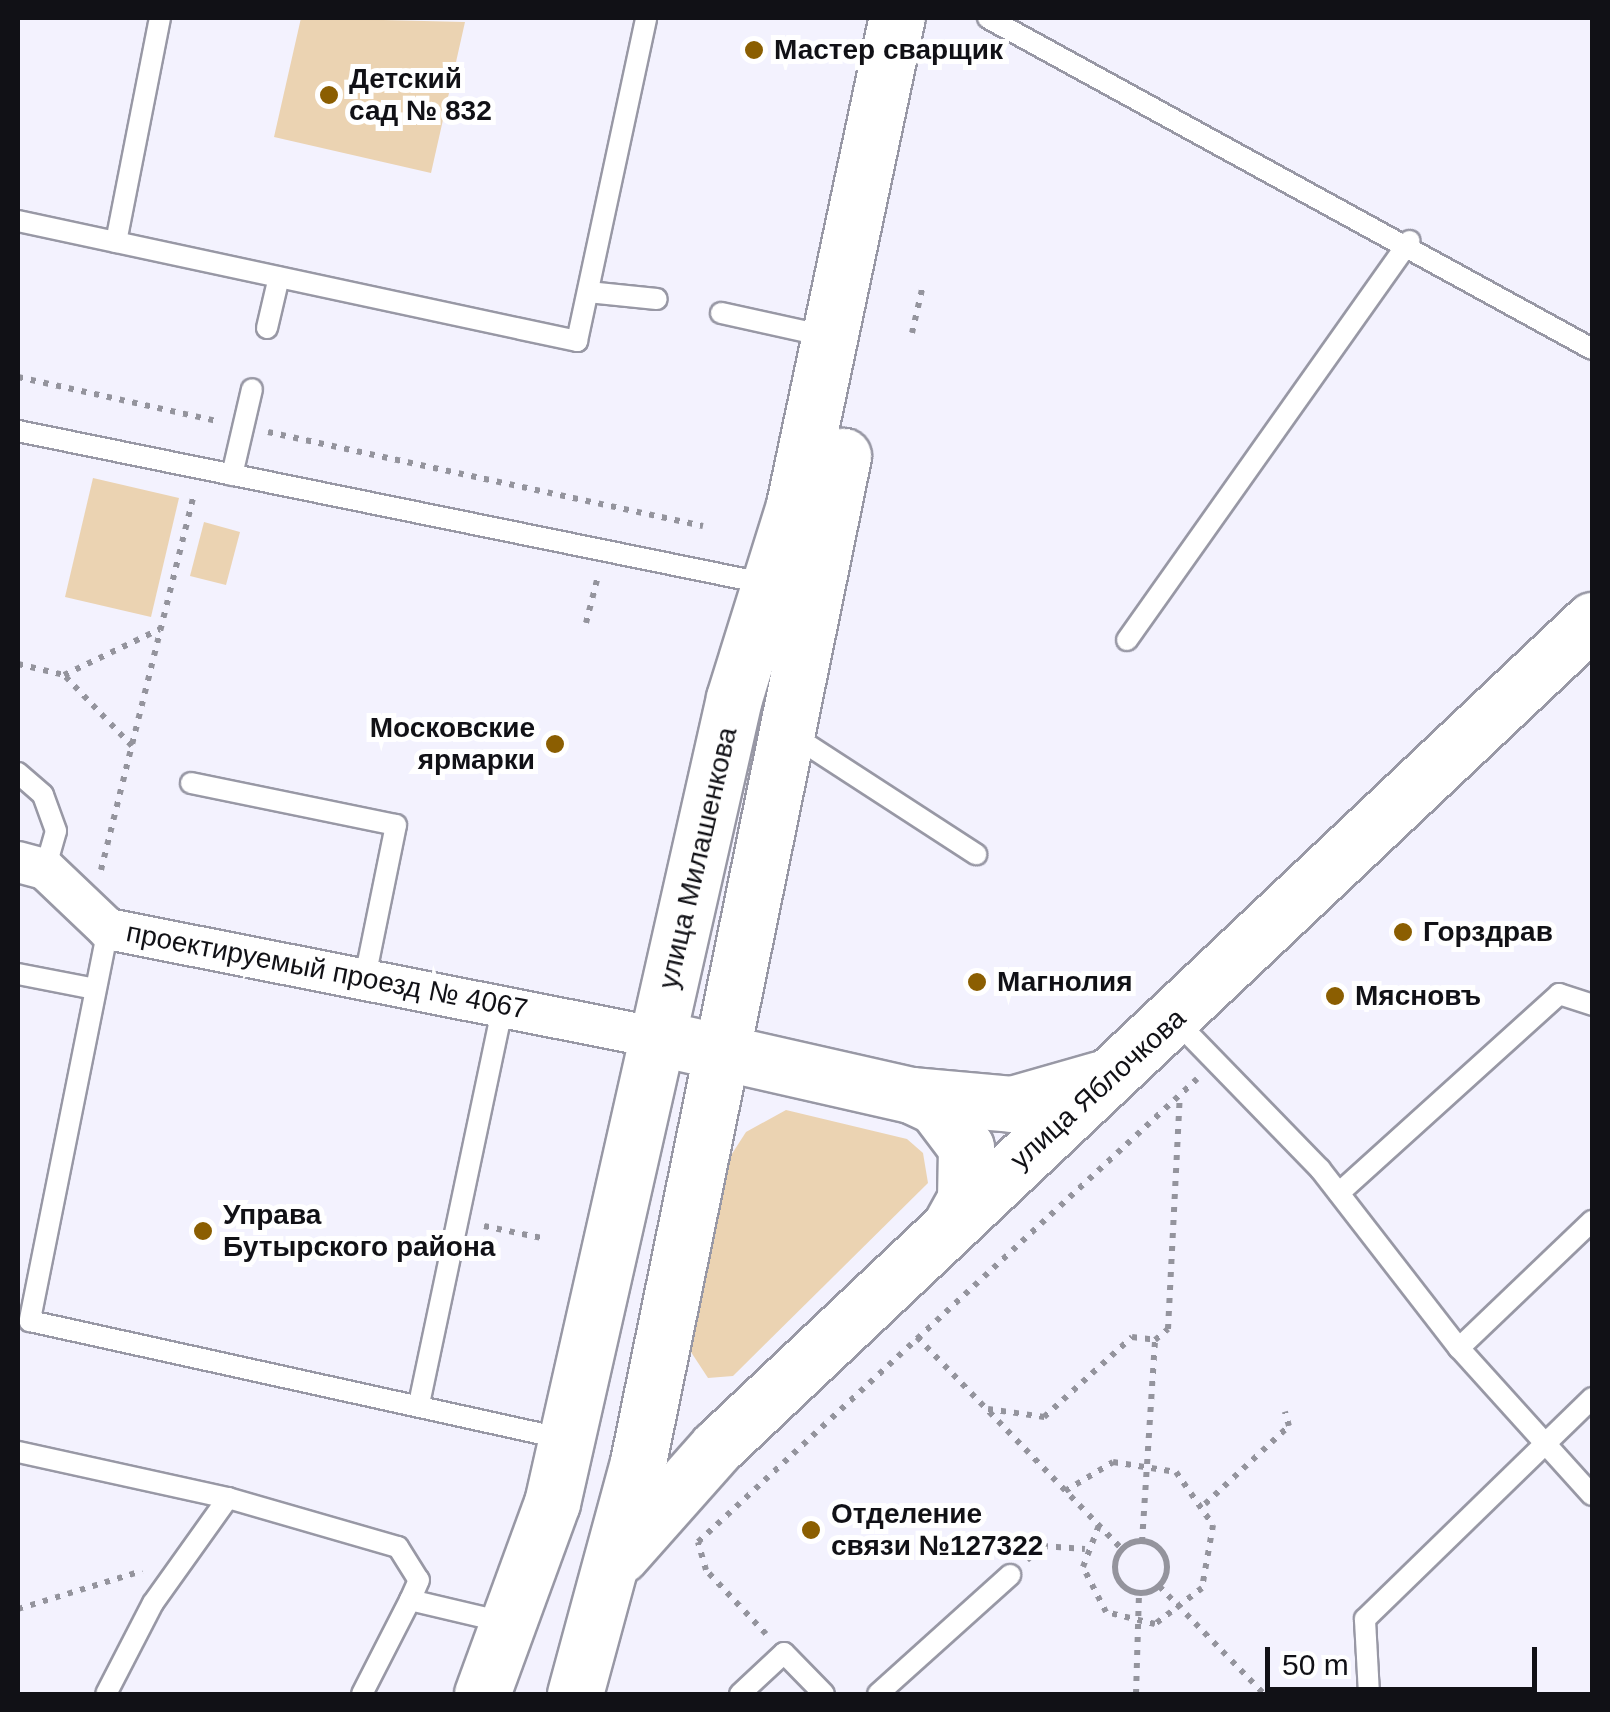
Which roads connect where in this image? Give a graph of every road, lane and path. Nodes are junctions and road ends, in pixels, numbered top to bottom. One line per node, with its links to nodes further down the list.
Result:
1 (160, 18): 8 (lane)
2 (646, 18): 11 (lane)
3 (898, 18): 16 (main road, улица Милашенкова)
4 (936, 18): 31 (main road, улица Милашенкова)
5 (988, 18): 7 (lane)
6 (18, 221): 8 (lane)
7 (1409, 241): 17 (lane); 30 (lane)
8 (116, 242): 9 (lane)
9 (279, 277): 11 (lane); 14 (lane)
10 (923, 285): 15 (path)
11 (588, 292): 12 (lane)
12 (656, 299)
13 (721, 313): 16 (lane)
14 (266, 328)
15 (912, 332)
16 (831, 337): 26 (main road, улица Милашенкова)
17 (1592, 349)
18 (18, 378): 20 (path)
19 (252, 388): 20 (lane)
20 (244, 427): 23 (lane); 24 (path)
21 (18, 431): 22 (lane)
22 (200, 468): 23 (lane); 29 (path)
23 (232, 475): 25 (lane)
24 (704, 526)
25 (604, 552): 26 (lane); 28 (path)
26 (769, 584): 31 (lane); 48 (main road, улица Милашенкова)
27 (1592, 620): 47 (main road, улица Яблочкова)
28 (586, 623)
29 (162, 628): 33 (path); 35 (path)
30 (1127, 640)
31 (803, 642): 34 (main road, улица Милашенкова)
32 (18, 664): 33 (path)
33 (64, 675): 35 (path)
34 (784, 730): 38 (lane); 49 (main road, улица Милашенкова)
35 (132, 746): 39 (path)
36 (18, 772): 40 (lane)
37 (191, 783): 43 (lane)
38 (976, 854)
39 (103, 862)
40 (31, 865): 41 (street, проектируемый проезд № 4067)
41 (108, 929): 43 (street, проектируемый проезд № 4067); 44 (lane)
42 (18, 974): 44 (lane)
43 (365, 978): 45 (street, проектируемый проезд № 4067)
44 (95, 989): 63 (lane)
45 (503, 1004): 48 (street, проектируемый проезд № 4067); 55 (lane)
46 (1592, 1006): 54 (lane)
47 (1175, 1020): 50 (lane); 51 (main road, улица Яблочкова)
48 (659, 1038): 49 (main road); 66 (main road, улица Милашенкова)
49 (721, 1051): 53 (main road); 70 (main road, улица Милашенкова)
50 (1216, 1060): 52 (path); 54 (lane)
51 (1120, 1070): 53 (main road); 57 (main road, улица Яблочкова)
52 (1180, 1094): 59 (path); 60 (path)
53 (910, 1095): 57 (main road)
54 (1339, 1194): 61 (lane)
55 (457, 1220): 58 (path); 63 (lane)
56 (1592, 1221): 61 (lane)
57 (952, 1222): 68 (main road, улица Яблочкова)
58 (547, 1239)
59 (917, 1338): 64 (path); 91 (path)
60 (1155, 1340): 64 (path); 71 (path)
61 (1459, 1348): 67 (lane)
62 (1592, 1398): 67 (lane)
63 (419, 1404): 66 (lane)
64 (986, 1409): 72 (path)
65 (1284, 1412): 75 (path)
66 (567, 1440): 70 (main road); 88 (main road, улица Милашенкова)
67 (1544, 1442): 73 (lane); 102 (lane)
68 (718, 1448): 70 (main road); 80 (main road, улица Яблочкова)
69 (18, 1452): 74 (lane)
70 (638, 1462): 80 (main road, улица Милашенкова)
71 (1148, 1462): 72 (path); 75 (path); 77 (path)
72 (1065, 1490): 76 (path)
73 (1592, 1495)
74 (228, 1498): 81 (lane); 85 (lane)
75 (1206, 1504): 87 (path)
76 (1099, 1525): 78 (path); 79 (path)
77 (1142, 1542): 79 (path); 83 (path)
78 (1085, 1549): 82 (path); 90 (path)
79 (1122, 1549): 84 (path)
80 (613, 1566): 89 (main road, улица Милашенкова)
81 (173, 1575): 86 (path); 92 (lane)
82 (1010, 1575): 99 (lane)
83 (1158, 1586): 84 (path); 87 (path)
84 (1139, 1593): 90 (path)
85 (410, 1600): 88 (lane); 93 (lane)
86 (18, 1610)
87 (1183, 1611): 90 (path); 101 (path)
88 (511, 1623): 94 (main road, улица Милашенкова)
89 (596, 1624): 95 (main road, улица Милашенкова); 96 (main road)
90 (1137, 1625): 100 (path)
91 (784, 1653): 97 (lane); 98 (lane)
92 (106, 1694)
93 (362, 1694)
94 (482, 1694)
95 (574, 1694)
96 (593, 1694)
97 (740, 1694)
98 (824, 1694)
99 (878, 1694)
100 (1136, 1694)
101 (1264, 1694)
102 (1369, 1694)

